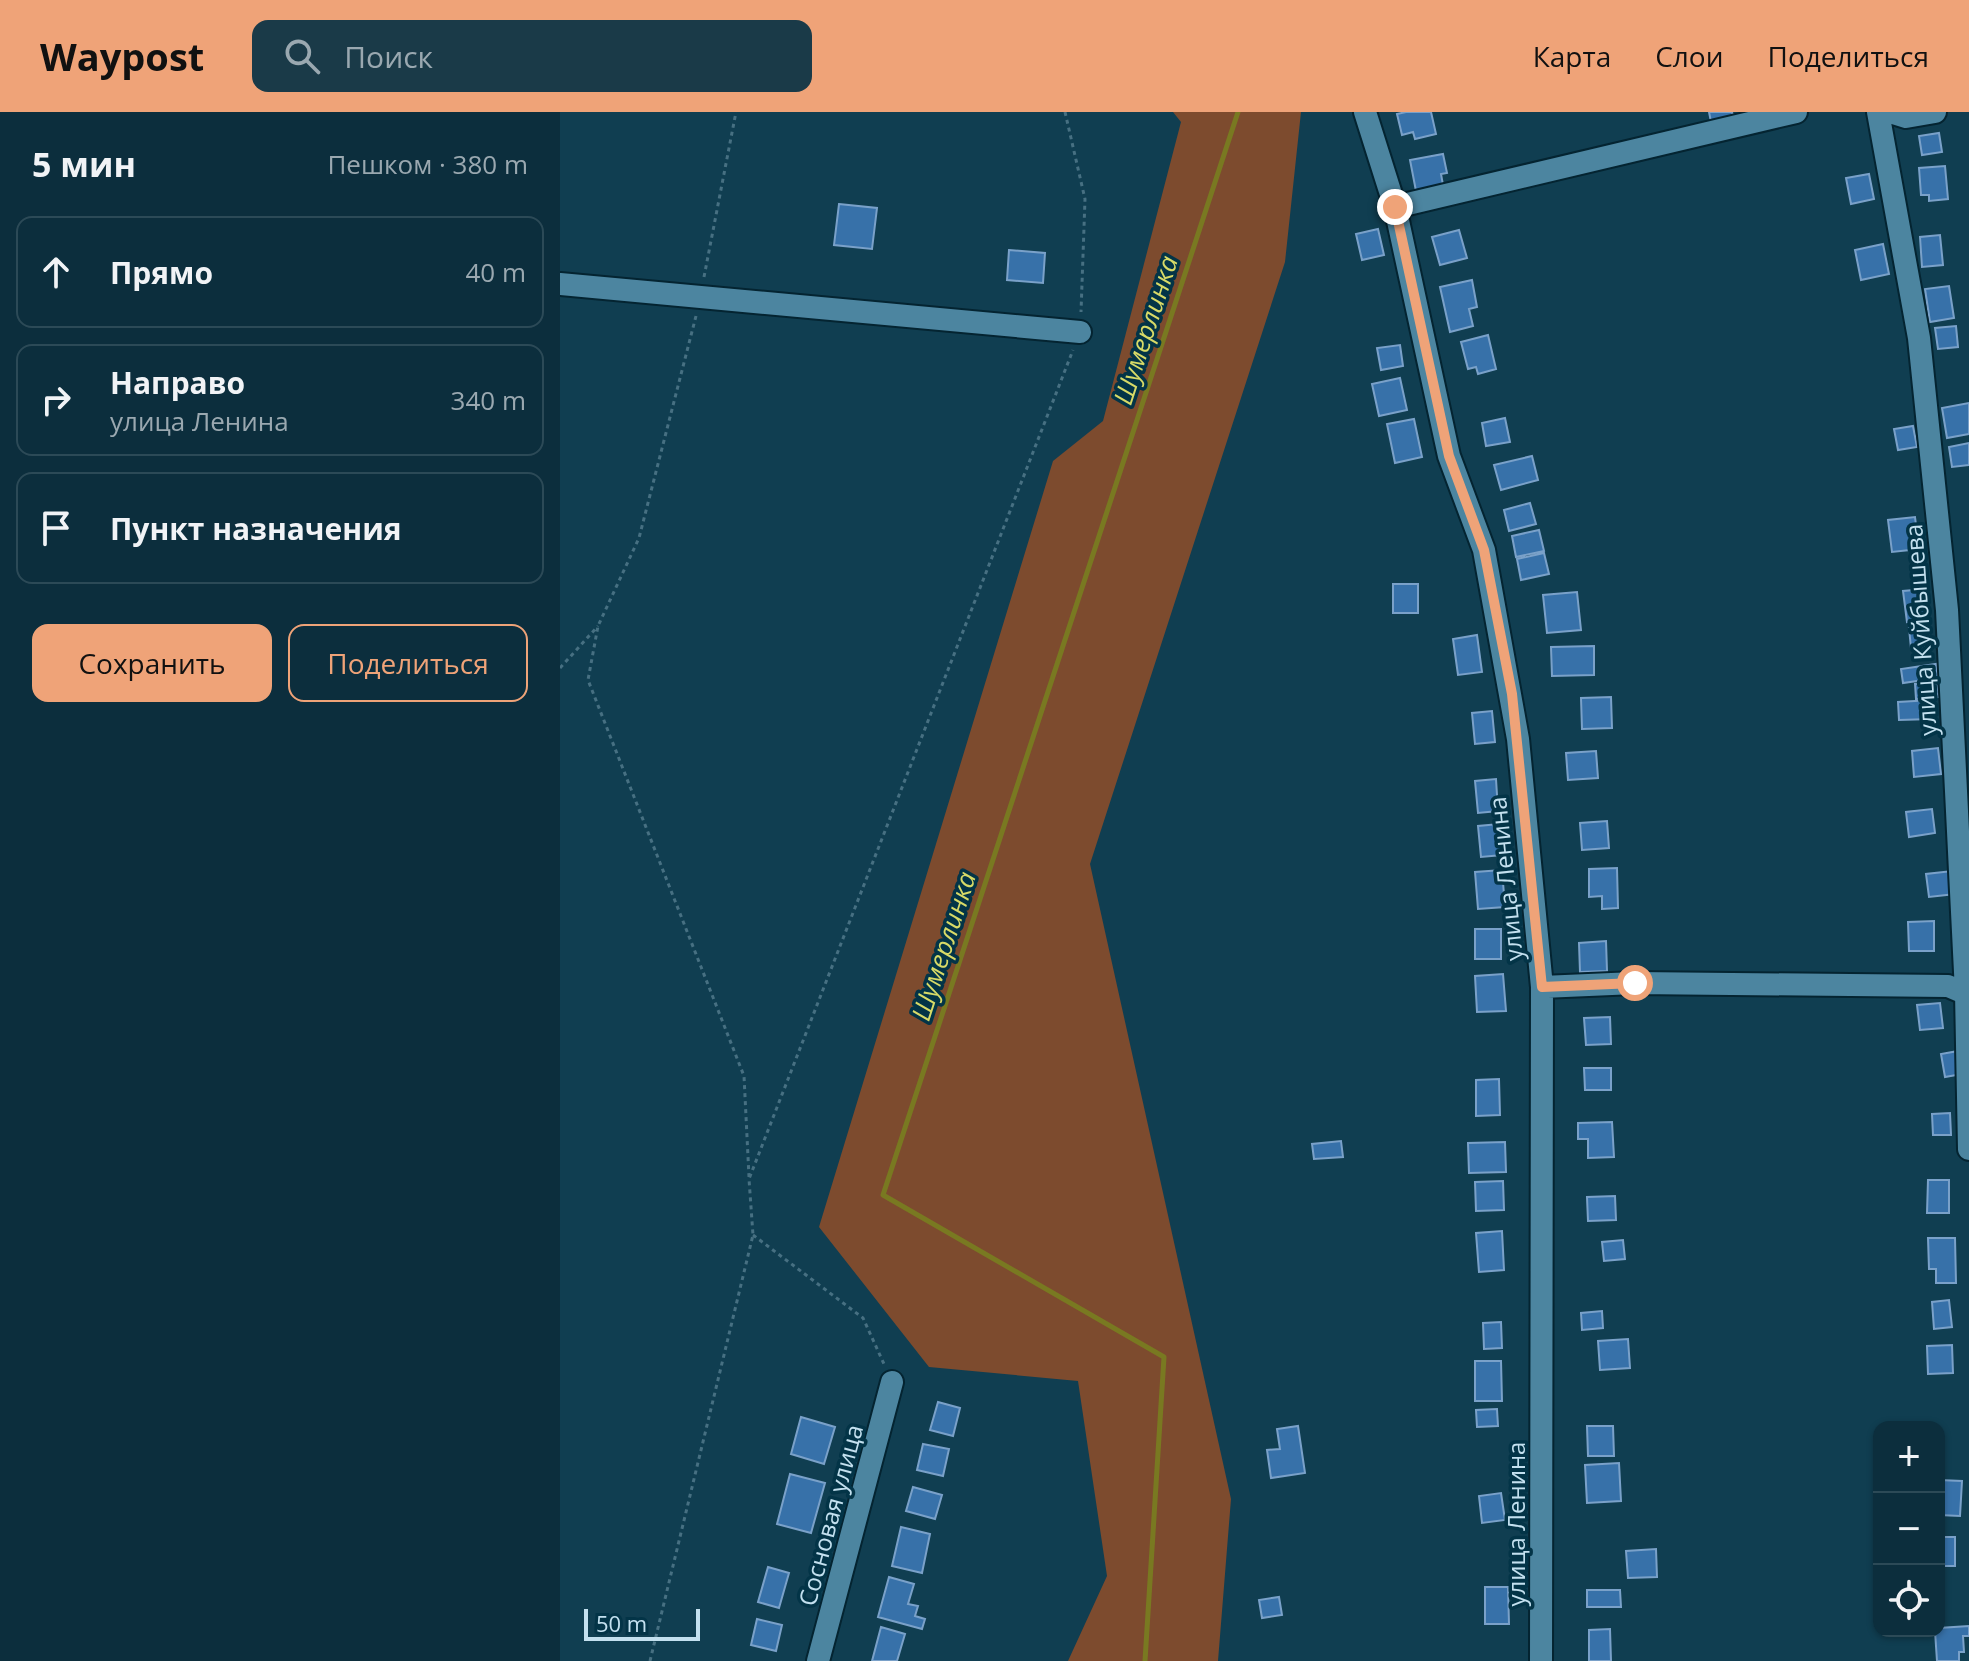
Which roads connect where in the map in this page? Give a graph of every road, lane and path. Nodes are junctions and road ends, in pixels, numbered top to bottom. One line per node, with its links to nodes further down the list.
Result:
1 (736, 112): 10 (path)
2 (1065, 112): 11 (path)
3 (1365, 112): 8 (street, улица Ленина)
4 (1796, 112): 8 (street)
5 (1878, 112): 15 (street, улица Куйбышева)
6 (1890, 112): 7 (street)
7 (1935, 112)
8 (1395, 207): 14 (street, улица Ленина)
9 (560, 284): 10 (street)
10 (700, 298): 11 (street); 12 (path)
11 (1080, 332): 17 (path)
12 (598, 626): 13 (path); 17 (path)
13 (560, 668)
14 (1542, 987): 15 (street); 22 (street, улица Ленина)
15 (1968, 994): 16 (street, улица Куйбышева)
16 (1969, 1149)
17 (749, 1179): 18 (path)
18 (753, 1235): 19 (path); 20 (path)
19 (892, 1382): 21 (street, Сосновая улица)
20 (650, 1661)
21 (818, 1661)
22 (1541, 1661)

